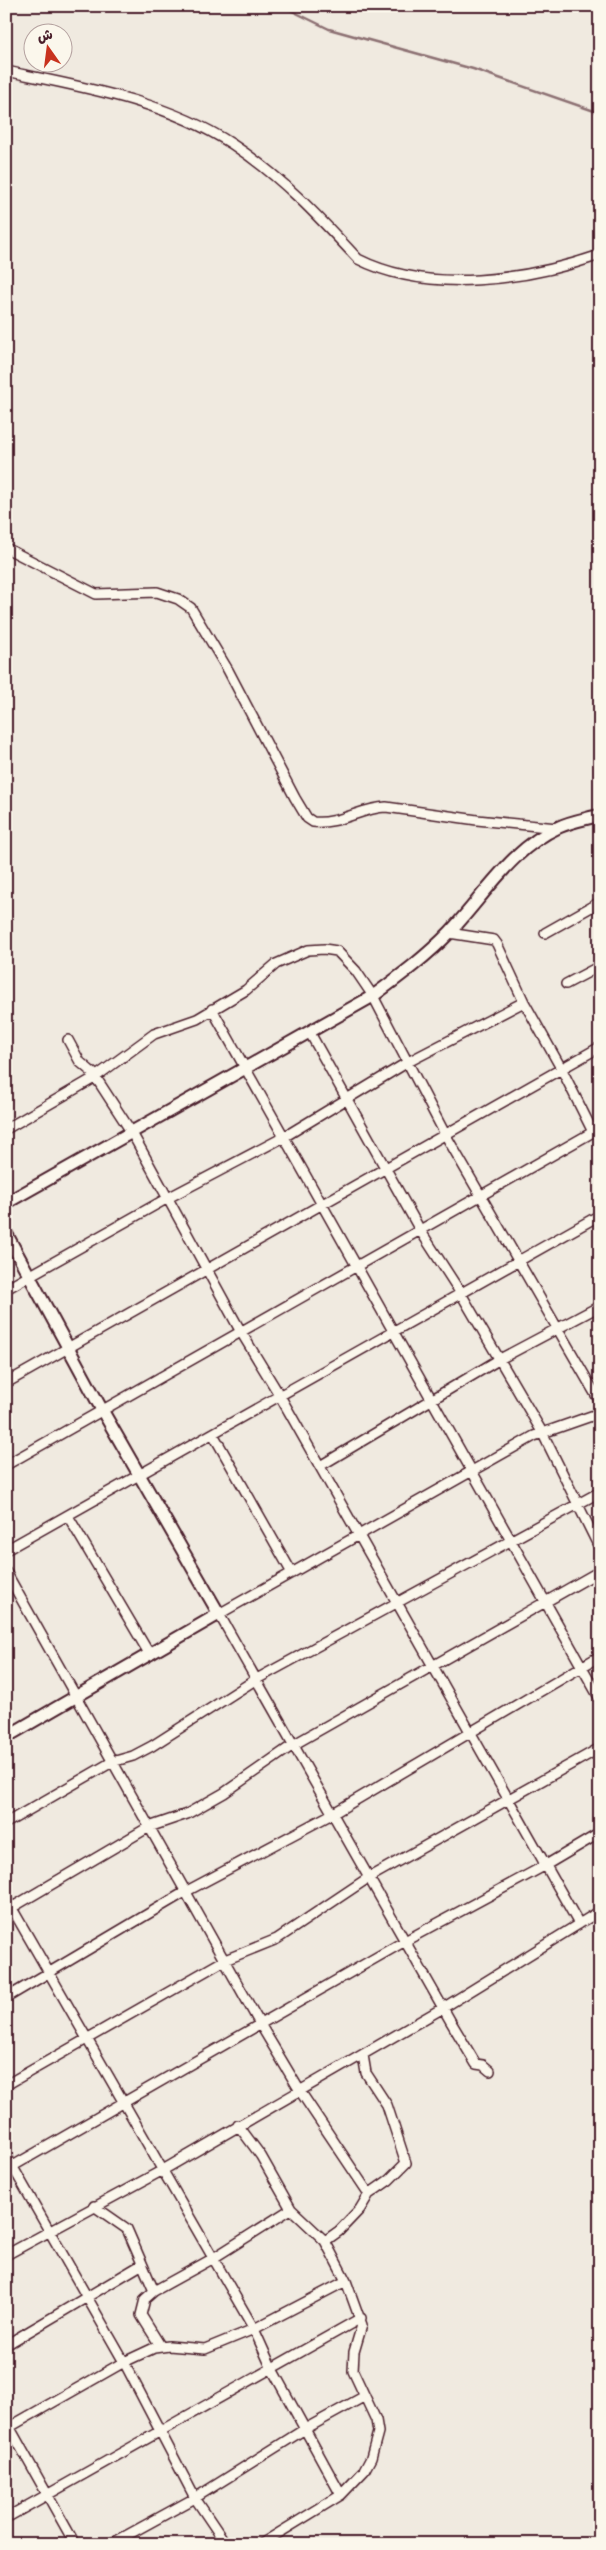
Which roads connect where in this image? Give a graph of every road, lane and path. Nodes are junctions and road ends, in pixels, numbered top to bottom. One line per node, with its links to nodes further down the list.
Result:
1 (6, 71): 2 (street)
2 (600, 255)
3 (6, 548): 5 (street)
4 (600, 815): 5 (street)
5 (558, 828): 7 (street)
6 (600, 902): 8 (street)
7 (449, 932): 11 (street); 12 (street)
8 (545, 933)
9 (600, 966): 10 (street)
10 (566, 984)
11 (373, 996): 13 (street); 14 (street); 17 (street)
12 (524, 1002): 17 (street); 18 (street)
13 (212, 1009): 19 (street); 20 (street)
14 (310, 1032): 19 (street); 21 (street)
15 (68, 1040): 20 (street)
16 (600, 1047): 18 (street)
17 (408, 1062): 21 (street); 25 (street)
18 (561, 1068): 23 (street); 25 (street)
19 (246, 1069): 24 (street); 26 (street)
20 (94, 1078): 22 (street); 24 (street)
21 (348, 1098): 26 (street); 27 (street)
22 (6, 1129)
23 (596, 1130): 28 (street)
24 (132, 1133): 29 (street); 30 (street)
25 (445, 1134): 27 (street); 28 (street)
26 (284, 1136): 29 (street); 31 (street)
27 (386, 1168): 31 (street); 33 (street)
28 (480, 1195): 33 (street); 35 (street)
29 (166, 1199): 37 (street); 38 (street)
30 (6, 1203)
31 (322, 1204): 36 (street); 37 (street)
32 (600, 1215): 35 (street)
33 (420, 1230): 36 (street); 40 (street)
34 (6, 1233): 38 (street)
35 (519, 1261): 40 (street); 42 (street)
36 (355, 1267): 43 (street); 44 (street)
37 (207, 1270): 43 (street); 45 (street)
38 (30, 1275): 39 (street); 45 (street)
39 (6, 1289)
40 (460, 1292): 44 (street); 46 (street)
41 (600, 1306): 42 (street)
42 (558, 1328): 46 (street); 50 (street)
43 (241, 1332): 48 (street); 51 (street)
44 (393, 1332): 48 (street); 49 (street)
45 (69, 1347): 47 (street); 51 (street)
46 (500, 1359): 49 (street); 53 (street)
47 (6, 1383)
48 (280, 1396): 54 (street); 56 (street)
49 (432, 1400): 56 (street); 57 (street)
50 (600, 1402)
51 (102, 1410): 55 (street); 58 (street)
52 (600, 1413): 53 (street)
53 (542, 1432): 57 (street); 60 (street)
54 (213, 1434): 58 (street); 68 (street)
55 (6, 1465)
56 (320, 1466): 62 (street)
57 (472, 1471): 62 (street); 63 (street)
58 (140, 1474): 61 (street); 71 (street)
59 (600, 1492): 60 (street)
60 (577, 1504): 63 (street); 64 (street)
61 (68, 1516): 65 (street); 72 (street)
62 (359, 1536): 68 (street); 69 (street)
63 (511, 1540): 69 (street); 70 (street)
64 (600, 1549)
65 (6, 1550)
66 (600, 1571): 70 (street)
67 (6, 1572): 77 (street)
68 (292, 1573): 71 (street)
69 (397, 1603): 75 (street); 76 (street)
70 (544, 1603): 74 (street); 75 (street)
71 (219, 1614): 72 (street); 76 (street)
72 (150, 1655): 77 (street)
73 (600, 1656): 74 (street)
74 (581, 1666): 78 (street); 79 (street)
75 (432, 1668): 79 (street); 81 (street)
76 (256, 1680): 81 (street); 83 (street)
77 (76, 1697): 80 (street); 83 (street)
78 (600, 1699)
79 (468, 1732): 84 (street); 85 (street)
80 (7, 1734)
81 (293, 1746): 85 (street); 87 (street)
82 (600, 1748): 84 (street)
83 (112, 1762): 86 (street); 87 (street)
84 (510, 1799): 89 (street); 90 (street)
85 (332, 1814): 90 (street); 91 (street)
86 (6, 1823)
87 (149, 1827): 91 (street); 93 (street)
88 (600, 1833): 89 (street)
89 (546, 1865): 95 (street); 96 (street)
90 (368, 1878): 96 (street); 97 (street)
91 (185, 1892): 97 (street); 98 (street)
92 (6, 1898): 93 (street)
93 (9, 1909): 98 (street)
94 (600, 1912): 95 (street)
95 (579, 1924): 100 (street)
96 (405, 1941): 100 (street); 101 (street)
97 (225, 1960): 101 (street); 102 (street)
98 (50, 1974): 99 (street); 102 (street)
99 (6, 1998)
100 (443, 2008): 103 (street); 104 (street)
101 (260, 2024): 106 (street); 107 (street)
102 (87, 2040): 105 (street); 107 (street)
103 (363, 2055): 106 (street); 112 (street)
104 (490, 2071)
105 (6, 2085)
106 (300, 2091): 108 (street); 112 (street)
107 (124, 2102): 110 (street); 111 (street)
108 (238, 2125): 111 (street); 114 (street)
109 (6, 2156): 110 (street)
110 (10, 2168): 115 (street)
111 (163, 2170): 113 (street); 118 (street)
112 (369, 2194): 116 (street)
113 (94, 2206): 115 (street); 119 (street)
114 (291, 2209): 116 (street); 118 (street)
115 (50, 2230): 117 (street); 122 (street)
116 (325, 2241): 120 (street)
117 (6, 2256)
118 (212, 2259): 121 (street); 124 (street)
119 (141, 2265): 121 (street); 122 (street)
120 (346, 2281): 123 (street); 124 (street)
121 (154, 2291): 126 (street)
122 (88, 2297): 125 (street); 127 (street)
123 (361, 2318): 128 (street); 129 (street)
124 (254, 2329): 126 (street); 128 (street)
125 (6, 2345)
126 (161, 2347): 127 (street)
127 (124, 2362): 130 (street); 132 (street)
128 (272, 2370): 131 (street); 132 (street)
129 (365, 2396): 131 (street); 133 (street)
130 (7, 2426): 134 (street)
131 (305, 2429): 133 (street); 135 (street)
132 (160, 2430): 134 (street); 135 (street)
133 (342, 2495): 140 (street)
134 (48, 2496): 136 (street); 137 (street)
135 (195, 2498): 138 (street); 139 (street)
136 (6, 2518)
137 (75, 2544)
138 (111, 2544)
139 (226, 2544)
140 (261, 2544)

